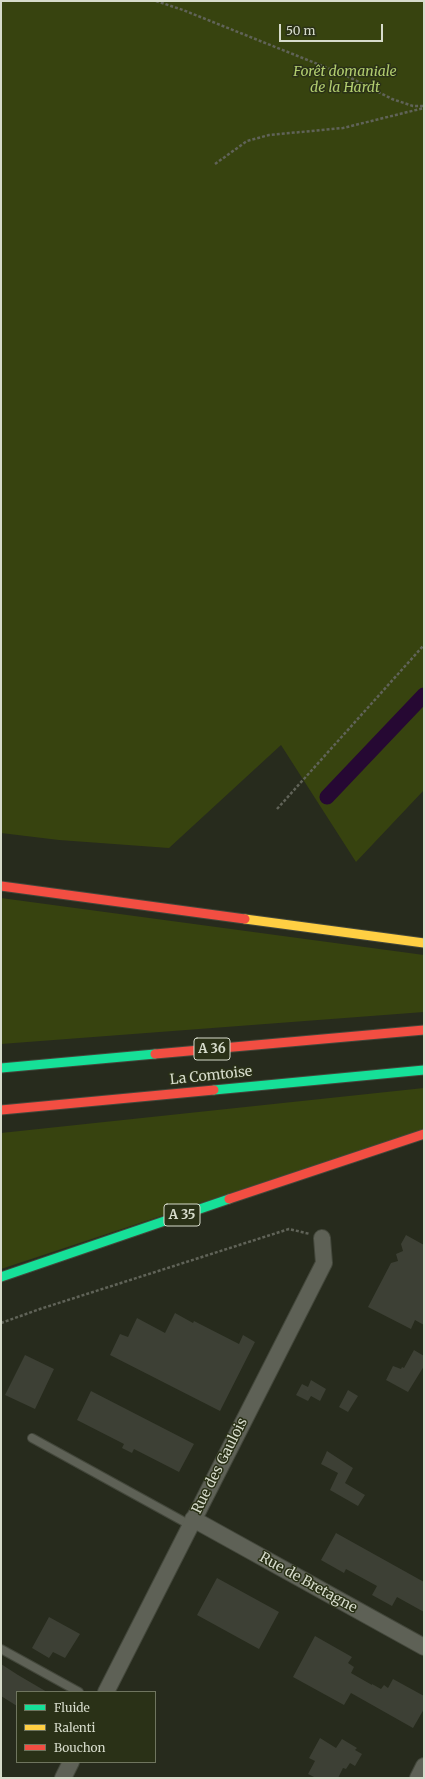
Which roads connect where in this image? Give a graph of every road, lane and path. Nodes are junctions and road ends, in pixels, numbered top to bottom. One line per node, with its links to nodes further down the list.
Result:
1 (156, 1): 2 (path)
2 (424, 107): 3 (path)
3 (215, 164)
4 (424, 645): 5 (path)
5 (277, 809)
6 (1, 886): 7 (highway)
7 (424, 943)
8 (424, 1030): 9 (highway, La Comtoise / A 36)
9 (1, 1068)
10 (424, 1070): 11 (highway, La Comtoise)
11 (1, 1110)
12 (424, 1134): 14 (highway, A 35)
13 (322, 1238): 15 (path); 17 (street, Rue des Gaulois)
14 (1, 1277)
15 (1, 1323)
16 (32, 1438): 17 (lane)
17 (191, 1522): 18 (street, Rue de Bretagne); 21 (street, Rue des Gaulois)
18 (424, 1647)
19 (1, 1649): 20 (lane)
20 (77, 1691)
21 (106, 1691)
22 (70, 1763): 24 (street)
23 (424, 1766): 25 (street)
24 (63, 1778)
25 (418, 1778)

